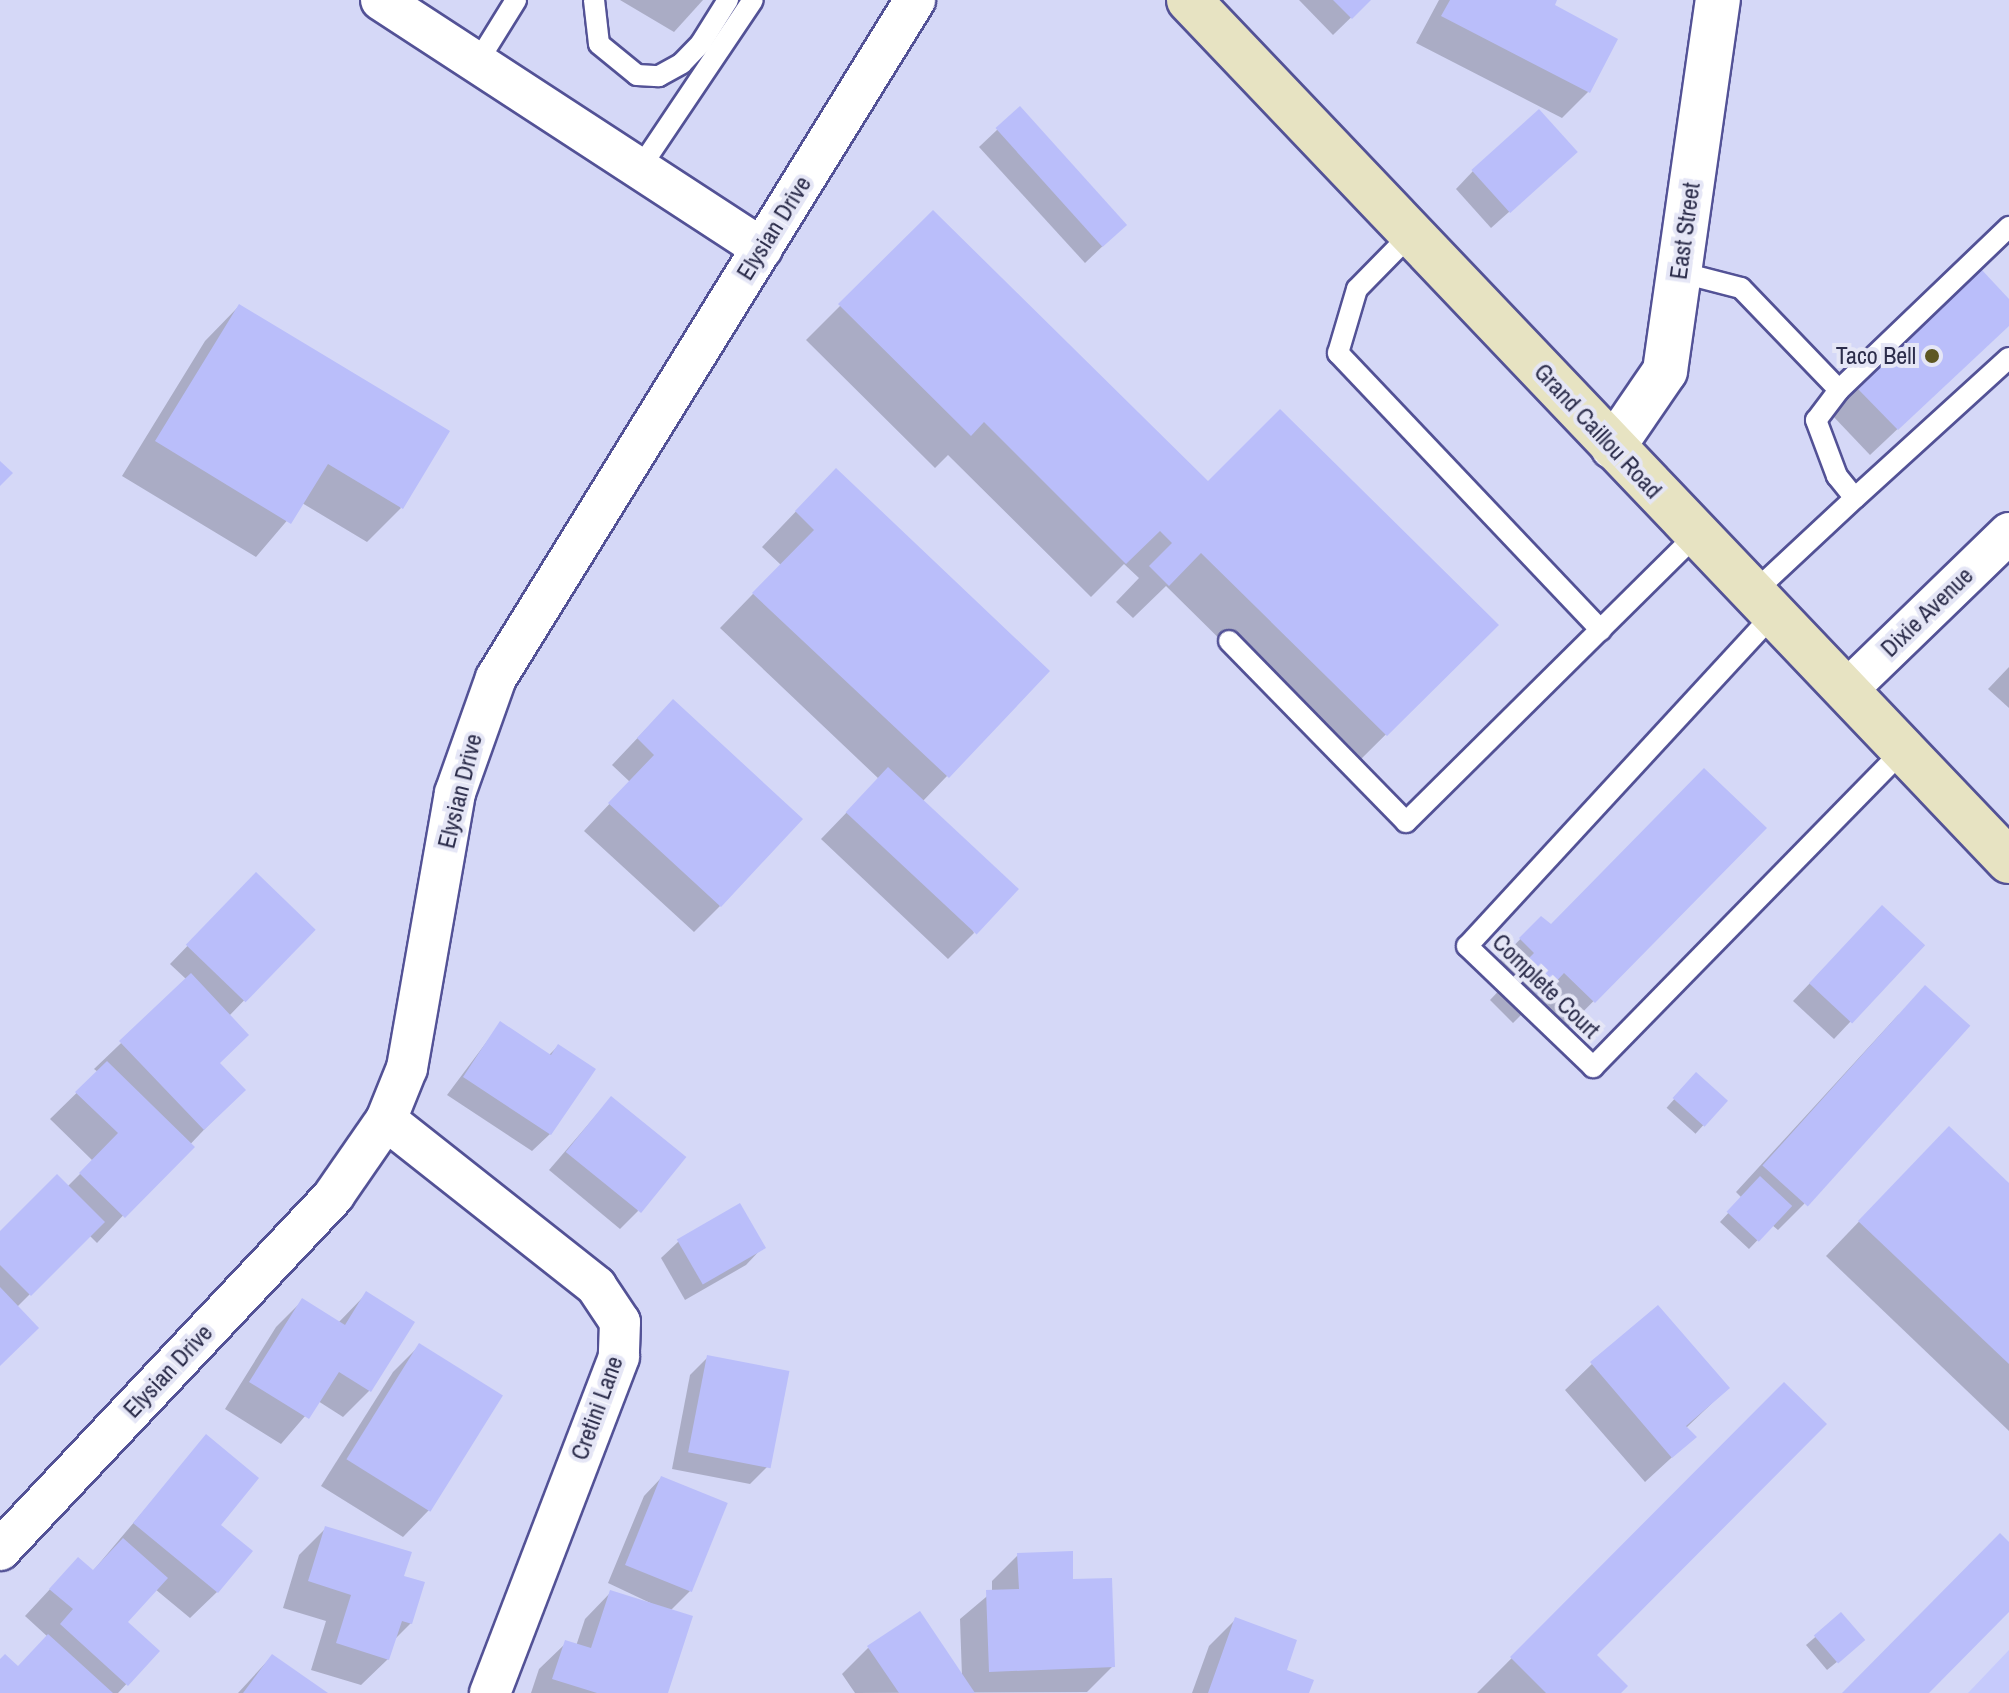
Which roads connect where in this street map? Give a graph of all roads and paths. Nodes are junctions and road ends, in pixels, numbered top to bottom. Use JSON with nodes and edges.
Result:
{"nodes":[{"id":1,"x":381,"y":0,"type":"edge"},
{"id":2,"x":516,"y":0,"type":"edge"},
{"id":3,"x":594,"y":0,"type":"edge"},
{"id":4,"x":728,"y":0,"type":"edge"},
{"id":5,"x":753,"y":0,"type":"edge"},
{"id":6,"x":915,"y":0,"type":"edge"},
{"id":7,"x":1189,"y":0,"type":"edge"},
{"id":8,"x":1718,"y":0,"type":"edge"},
{"id":9,"x":477,"y":63,"type":"junction"},
{"id":10,"x":640,"y":168,"type":"junction"},
{"id":11,"x":2009,"y":227,"type":"edge"},
{"id":12,"x":1411,"y":234,"type":"junction"},
{"id":13,"x":762,"y":248,"type":"junction"},
{"id":14,"x":1679,"y":272,"type":"junction"},
{"id":15,"x":2009,"y":358,"type":"edge"},
{"id":16,"x":1839,"y":390,"type":"junction"},
{"id":17,"x":1613,"y":447,"type":"junction"},
{"id":18,"x":1855,"y":498,"type":"junction"},
{"id":19,"x":2009,"y":533,"type":"edge"},
{"id":20,"x":1696,"y":535,"type":"junction"},
{"id":21,"x":1761,"y":606,"type":"junction"},
{"id":22,"x":1601,"y":630,"type":"junction"},
{"id":23,"x":1229,"y":641,"type":"dead end"},
{"id":24,"x":1846,"y":691,"type":"junction"},
{"id":25,"x":1902,"y":752,"type":"junction"},
{"id":26,"x":2009,"y":861,"type":"edge"},
{"id":27,"x":386,"y":1120,"type":"junction"},
{"id":28,"x":0,"y":1550,"type":"edge"},
{"id":29,"x":490,"y":1693,"type":"edge"}],
"edges":[{"from":1,"to":9,"type":"street"},
{"from":2,"to":9,"type":"lane"},
{"from":3,"to":4,"type":"lane"},
{"from":5,"to":10,"type":"lane"},
{"from":6,"to":13,"type":"street","name":"Elysian Drive"},
{"from":7,"to":12,"type":"main road","name":"Grand Caillou Road"},
{"from":8,"to":14,"type":"street","name":"East Street"},
{"from":9,"to":10,"type":"street"},
{"from":10,"to":13,"type":"street"},
{"from":11,"to":16,"type":"lane"},
{"from":12,"to":17,"type":"main road","name":"Grand Caillou Road"},
{"from":12,"to":22,"type":"lane"},
{"from":13,"to":27,"type":"street","name":"Elysian Drive"},
{"from":14,"to":16,"type":"lane"},
{"from":14,"to":17,"type":"street","name":"East Street"},
{"from":15,"to":18,"type":"lane"},
{"from":16,"to":18,"type":"lane"},
{"from":17,"to":20,"type":"main road","name":"Grand Caillou Road"},
{"from":18,"to":21,"type":"lane"},
{"from":19,"to":24,"type":"street","name":"Dixie Avenue"},
{"from":20,"to":21,"type":"main road","name":"Grand Caillou Road"},
{"from":20,"to":22,"type":"lane"},
{"from":21,"to":24,"type":"main road","name":"Grand Caillou Road"},
{"from":21,"to":25,"type":"lane","name":"Complete Court"},
{"from":22,"to":23,"type":"lane"},
{"from":24,"to":25,"type":"main road","name":"Grand Caillou Road"},
{"from":25,"to":26,"type":"main road","name":"Grand Caillou Road"},
{"from":27,"to":28,"type":"street","name":"Elysian Drive"},
{"from":27,"to":29,"type":"street","name":"Cretini Lane"}]}
